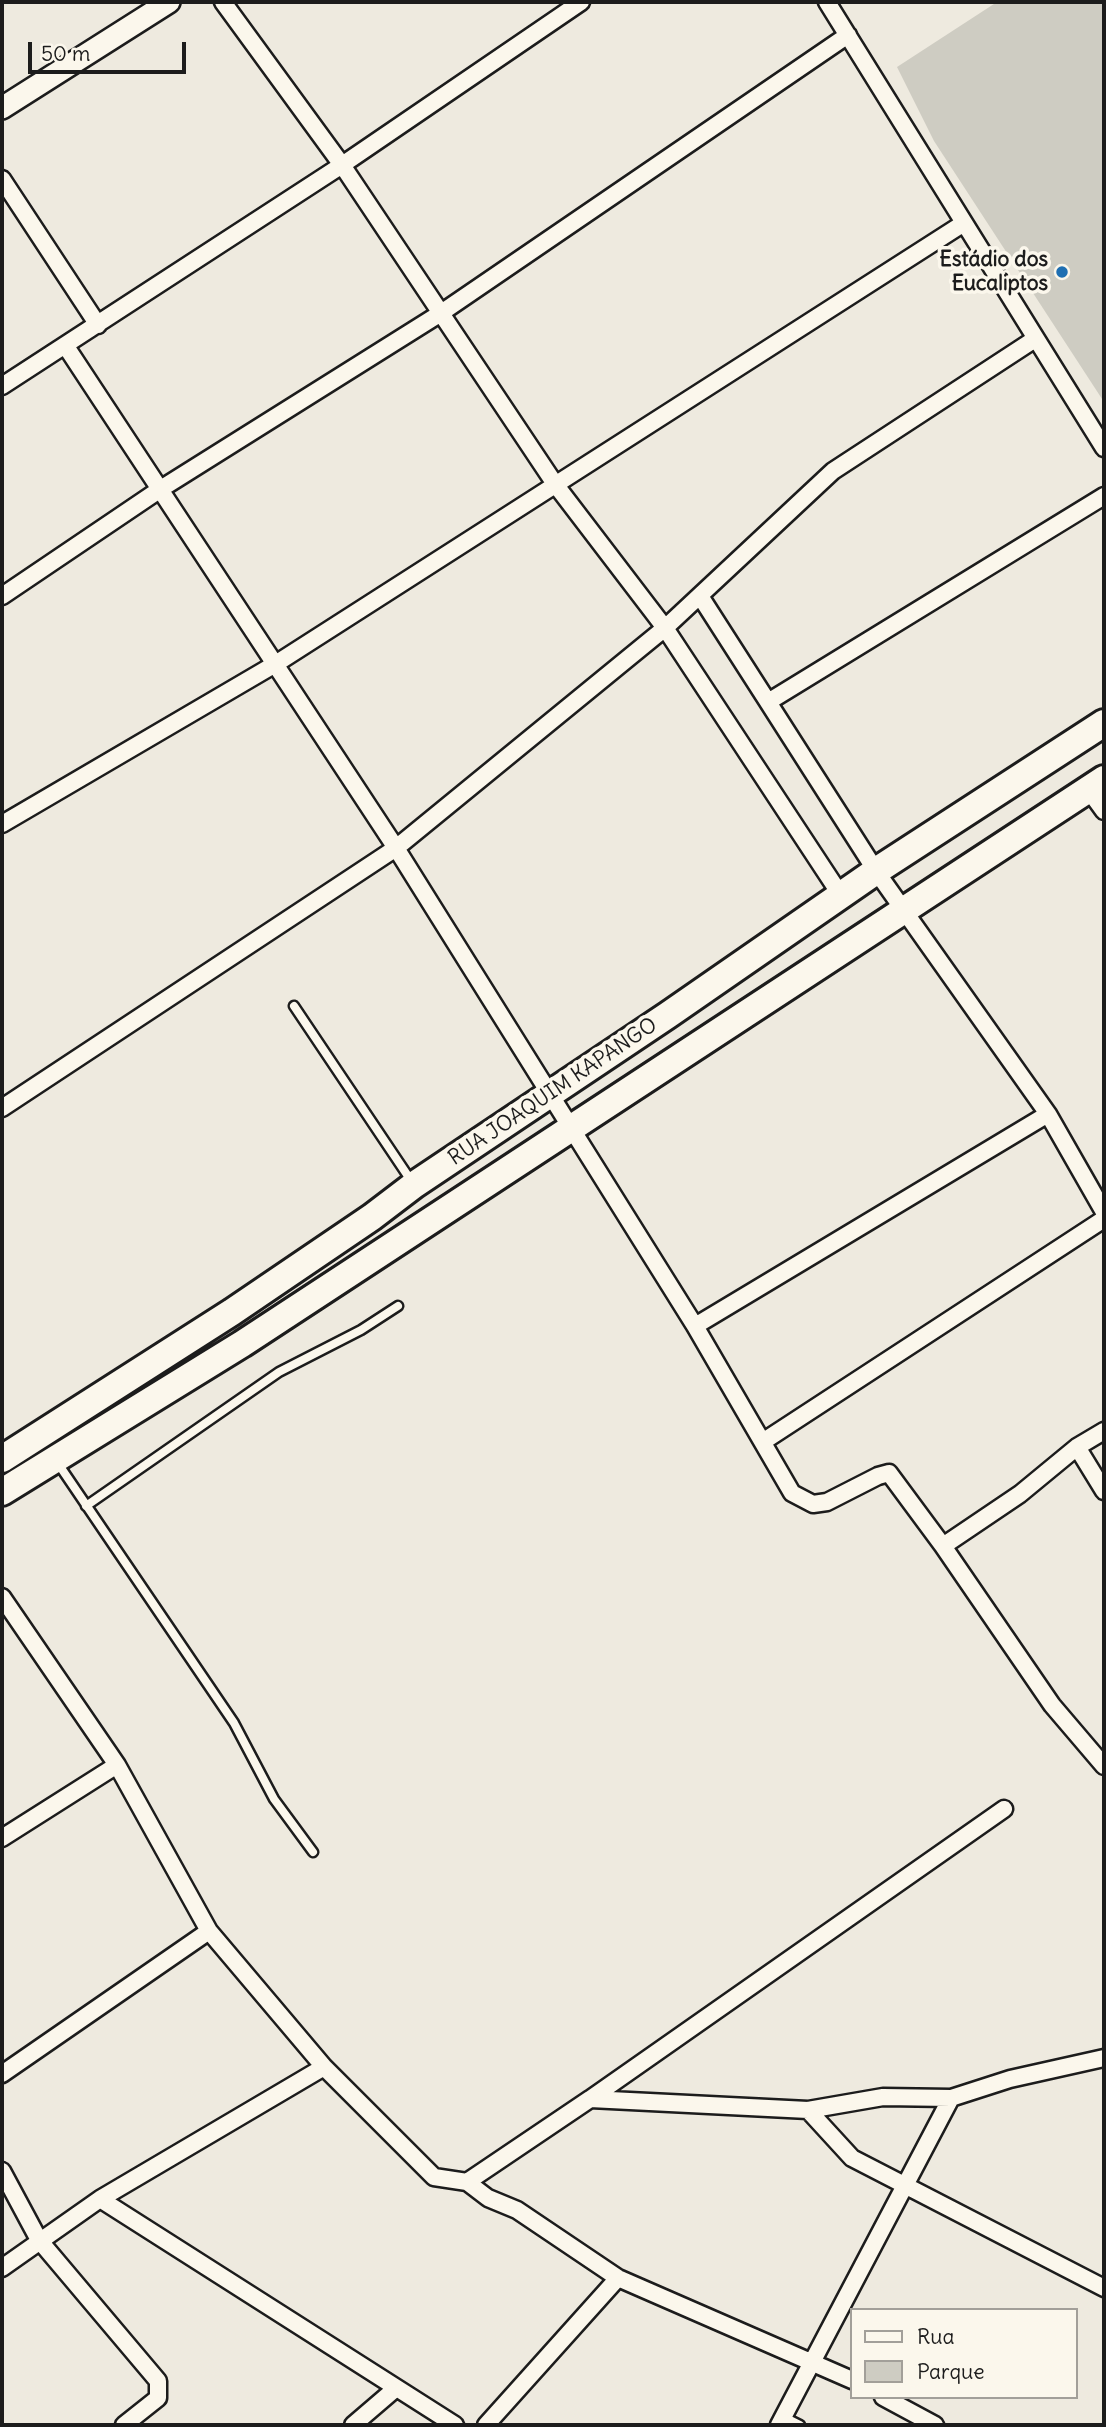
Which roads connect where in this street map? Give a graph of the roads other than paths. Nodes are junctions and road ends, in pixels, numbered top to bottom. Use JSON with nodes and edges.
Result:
{"nodes":[{"id":1,"x":169,"y":2,"type":"edge"},
{"id":2,"x":223,"y":2,"type":"edge"},
{"id":3,"x":581,"y":2,"type":"edge"},
{"id":4,"x":827,"y":2,"type":"edge"},
{"id":5,"x":557,"y":8,"type":"edge"},
{"id":6,"x":848,"y":36,"type":"junction"},
{"id":7,"x":2,"y":108,"type":"edge"},
{"id":8,"x":342,"y":165,"type":"junction"},
{"id":9,"x":2,"y":179,"type":"edge"},
{"id":10,"x":964,"y":223,"type":"junction"},
{"id":11,"x":441,"y":313,"type":"junction"},
{"id":12,"x":98,"y":324,"type":"junction"},
{"id":13,"x":1035,"y":339,"type":"junction"},
{"id":14,"x":65,"y":345,"type":"junction"},
{"id":15,"x":2,"y":386,"type":"edge"},
{"id":16,"x":1104,"y":448,"type":"edge"},
{"id":17,"x":555,"y":484,"type":"junction"},
{"id":18,"x":159,"y":490,"type":"junction"},
{"id":19,"x":1104,"y":496,"type":"edge"},
{"id":20,"x":2,"y":596,"type":"edge"},
{"id":21,"x":700,"y":596,"type":"junction"},
{"id":22,"x":665,"y":628,"type":"junction"},
{"id":23,"x":277,"y":663,"type":"junction"},
{"id":24,"x":768,"y":702,"type":"junction"},
{"id":25,"x":1104,"y":723,"type":"edge"},
{"id":26,"x":1096,"y":784,"type":"edge"},
{"id":27,"x":1104,"y":811,"type":"edge"},
{"id":28,"x":2,"y":824,"type":"edge"},
{"id":29,"x":396,"y":848,"type":"junction"},
{"id":30,"x":876,"y":871,"type":"junction"},
{"id":31,"x":842,"y":897,"type":"junction"},
{"id":32,"x":902,"y":909,"type":"junction"},
{"id":33,"x":294,"y":1006,"type":"dead end"},
{"id":34,"x":549,"y":1094,"type":"junction"},
{"id":35,"x":2,"y":1108,"type":"edge"},
{"id":36,"x":1048,"y":1114,"type":"junction"},
{"id":37,"x":571,"y":1126,"type":"junction"},
{"id":38,"x":414,"y":1185,"type":"junction"},
{"id":39,"x":1104,"y":1212,"type":"edge"},
{"id":40,"x":1104,"y":1220,"type":"edge"},
{"id":41,"x":398,"y":1306,"type":"dead end"},
{"id":42,"x":695,"y":1326,"type":"junction"},
{"id":43,"x":1104,"y":1431,"type":"edge"},
{"id":44,"x":764,"y":1441,"type":"junction"},
{"id":45,"x":1077,"y":1447,"type":"junction"},
{"id":46,"x":4,"y":1454,"type":"edge"},
{"id":47,"x":55,"y":1459,"type":"junction"},
{"id":48,"x":1104,"y":1491,"type":"edge"},
{"id":49,"x":2,"y":1492,"type":"edge"},
{"id":50,"x":86,"y":1506,"type":"junction"},
{"id":51,"x":943,"y":1545,"type":"junction"},
{"id":52,"x":2,"y":1597,"type":"edge"},
{"id":53,"x":117,"y":1765,"type":"junction"},
{"id":54,"x":1104,"y":1766,"type":"edge"},
{"id":55,"x":1004,"y":1809,"type":"dead end"},
{"id":56,"x":2,"y":1838,"type":"edge"},
{"id":57,"x":313,"y":1852,"type":"dead end"},
{"id":58,"x":209,"y":1931,"type":"junction"},
{"id":59,"x":1104,"y":2058,"type":"edge"},
{"id":60,"x":324,"y":2067,"type":"junction"},
{"id":61,"x":2,"y":2074,"type":"edge"},
{"id":62,"x":951,"y":2098,"type":"junction"},
{"id":63,"x":590,"y":2099,"type":"junction"},
{"id":64,"x":808,"y":2110,"type":"junction"},
{"id":65,"x":2,"y":2171,"type":"edge"},
{"id":66,"x":467,"y":2182,"type":"junction"},
{"id":67,"x":904,"y":2185,"type":"junction"},
{"id":68,"x":100,"y":2199,"type":"junction"},
{"id":69,"x":39,"y":2240,"type":"junction"},
{"id":70,"x":2,"y":2268,"type":"edge"},
{"id":71,"x":618,"y":2278,"type":"junction"},
{"id":72,"x":1104,"y":2288,"type":"edge"},
{"id":73,"x":814,"y":2362,"type":"junction"},
{"id":74,"x":850,"y":2379,"type":"edge"},
{"id":75,"x":396,"y":2389,"type":"junction"},
{"id":76,"x":888,"y":2399,"type":"edge"},
{"id":77,"x":782,"y":2421,"type":"edge"},
{"id":78,"x":124,"y":2425,"type":"edge"},
{"id":79,"x":353,"y":2425,"type":"edge"},
{"id":80,"x":455,"y":2425,"type":"edge"},
{"id":81,"x":486,"y":2425,"type":"edge"},
{"id":82,"x":800,"y":2425,"type":"edge"},
{"id":83,"x":935,"y":2425,"type":"edge"}],
"edges":[{"from":1,"to":7,"type":"street"},
{"from":2,"to":8,"type":"street"},
{"from":3,"to":5,"type":"street"},
{"from":4,"to":6,"type":"street"},
{"from":5,"to":8,"type":"street"},
{"from":6,"to":10,"type":"street"},
{"from":6,"to":11,"type":"street"},
{"from":8,"to":11,"type":"street"},
{"from":8,"to":12,"type":"street"},
{"from":9,"to":12,"type":"street"},
{"from":10,"to":13,"type":"street"},
{"from":10,"to":17,"type":"street"},
{"from":11,"to":17,"type":"street"},
{"from":11,"to":18,"type":"street"},
{"from":12,"to":14,"type":"street"},
{"from":13,"to":16,"type":"street"},
{"from":13,"to":21,"type":"street"},
{"from":14,"to":15,"type":"street"},
{"from":14,"to":18,"type":"street"},
{"from":17,"to":22,"type":"street"},
{"from":17,"to":23,"type":"street"},
{"from":18,"to":20,"type":"street"},
{"from":18,"to":23,"type":"street"},
{"from":19,"to":24,"type":"street"},
{"from":21,"to":22,"type":"street"},
{"from":21,"to":24,"type":"street"},
{"from":22,"to":29,"type":"street"},
{"from":22,"to":31,"type":"street"},
{"from":23,"to":28,"type":"street"},
{"from":23,"to":29,"type":"street"},
{"from":24,"to":30,"type":"street"},
{"from":25,"to":30,"type":"main road","name":"RUA JOAQUIM KAPANGO"},
{"from":26,"to":27,"type":"street"},
{"from":26,"to":32,"type":"main road","name":"RUA JOAQUIM KAPANGO"},
{"from":29,"to":34,"type":"street"},
{"from":29,"to":35,"type":"street"},
{"from":30,"to":31,"type":"main road","name":"RUA JOAQUIM KAPANGO"},
{"from":30,"to":32,"type":"street"},
{"from":31,"to":34,"type":"main road","name":"RUA JOAQUIM KAPANGO"},
{"from":32,"to":36,"type":"street"},
{"from":32,"to":37,"type":"main road","name":"RUA JOAQUIM KAPANGO"},
{"from":33,"to":38,"type":"lane"},
{"from":34,"to":37,"type":"street"},
{"from":34,"to":38,"type":"main road","name":"RUA JOAQUIM KAPANGO"},
{"from":36,"to":39,"type":"street"},
{"from":36,"to":42,"type":"street"},
{"from":37,"to":42,"type":"street"},
{"from":37,"to":47,"type":"main road","name":"RUA JOAQUIM KAPANGO"},
{"from":38,"to":46,"type":"main road","name":"RUA JOAQUIM KAPANGO"},
{"from":40,"to":44,"type":"street"},
{"from":41,"to":50,"type":"lane"},
{"from":42,"to":44,"type":"street"},
{"from":43,"to":45,"type":"street"},
{"from":44,"to":51,"type":"street"},
{"from":45,"to":48,"type":"street"},
{"from":45,"to":51,"type":"street"},
{"from":47,"to":49,"type":"main road","name":"RUA JOAQUIM KAPANGO"},
{"from":47,"to":50,"type":"lane"},
{"from":50,"to":57,"type":"lane"},
{"from":51,"to":54,"type":"street"},
{"from":52,"to":53,"type":"street"},
{"from":53,"to":56,"type":"street"},
{"from":53,"to":58,"type":"street"},
{"from":55,"to":63,"type":"street"},
{"from":58,"to":60,"type":"street"},
{"from":58,"to":61,"type":"street"},
{"from":59,"to":62,"type":"street"},
{"from":60,"to":66,"type":"street"},
{"from":60,"to":68,"type":"street"},
{"from":62,"to":64,"type":"street"},
{"from":62,"to":67,"type":"street"},
{"from":63,"to":64,"type":"street"},
{"from":63,"to":66,"type":"street"},
{"from":64,"to":67,"type":"street"},
{"from":65,"to":69,"type":"street"},
{"from":66,"to":71,"type":"street"},
{"from":67,"to":72,"type":"street"},
{"from":67,"to":73,"type":"street"},
{"from":68,"to":69,"type":"street"},
{"from":68,"to":75,"type":"street"},
{"from":69,"to":70,"type":"street"},
{"from":69,"to":78,"type":"street"},
{"from":71,"to":73,"type":"street"},
{"from":71,"to":81,"type":"street"},
{"from":73,"to":74,"type":"street"},
{"from":73,"to":77,"type":"street"},
{"from":75,"to":79,"type":"street"},
{"from":75,"to":80,"type":"street"},
{"from":76,"to":83,"type":"street"},
{"from":77,"to":82,"type":"lane"}]}
